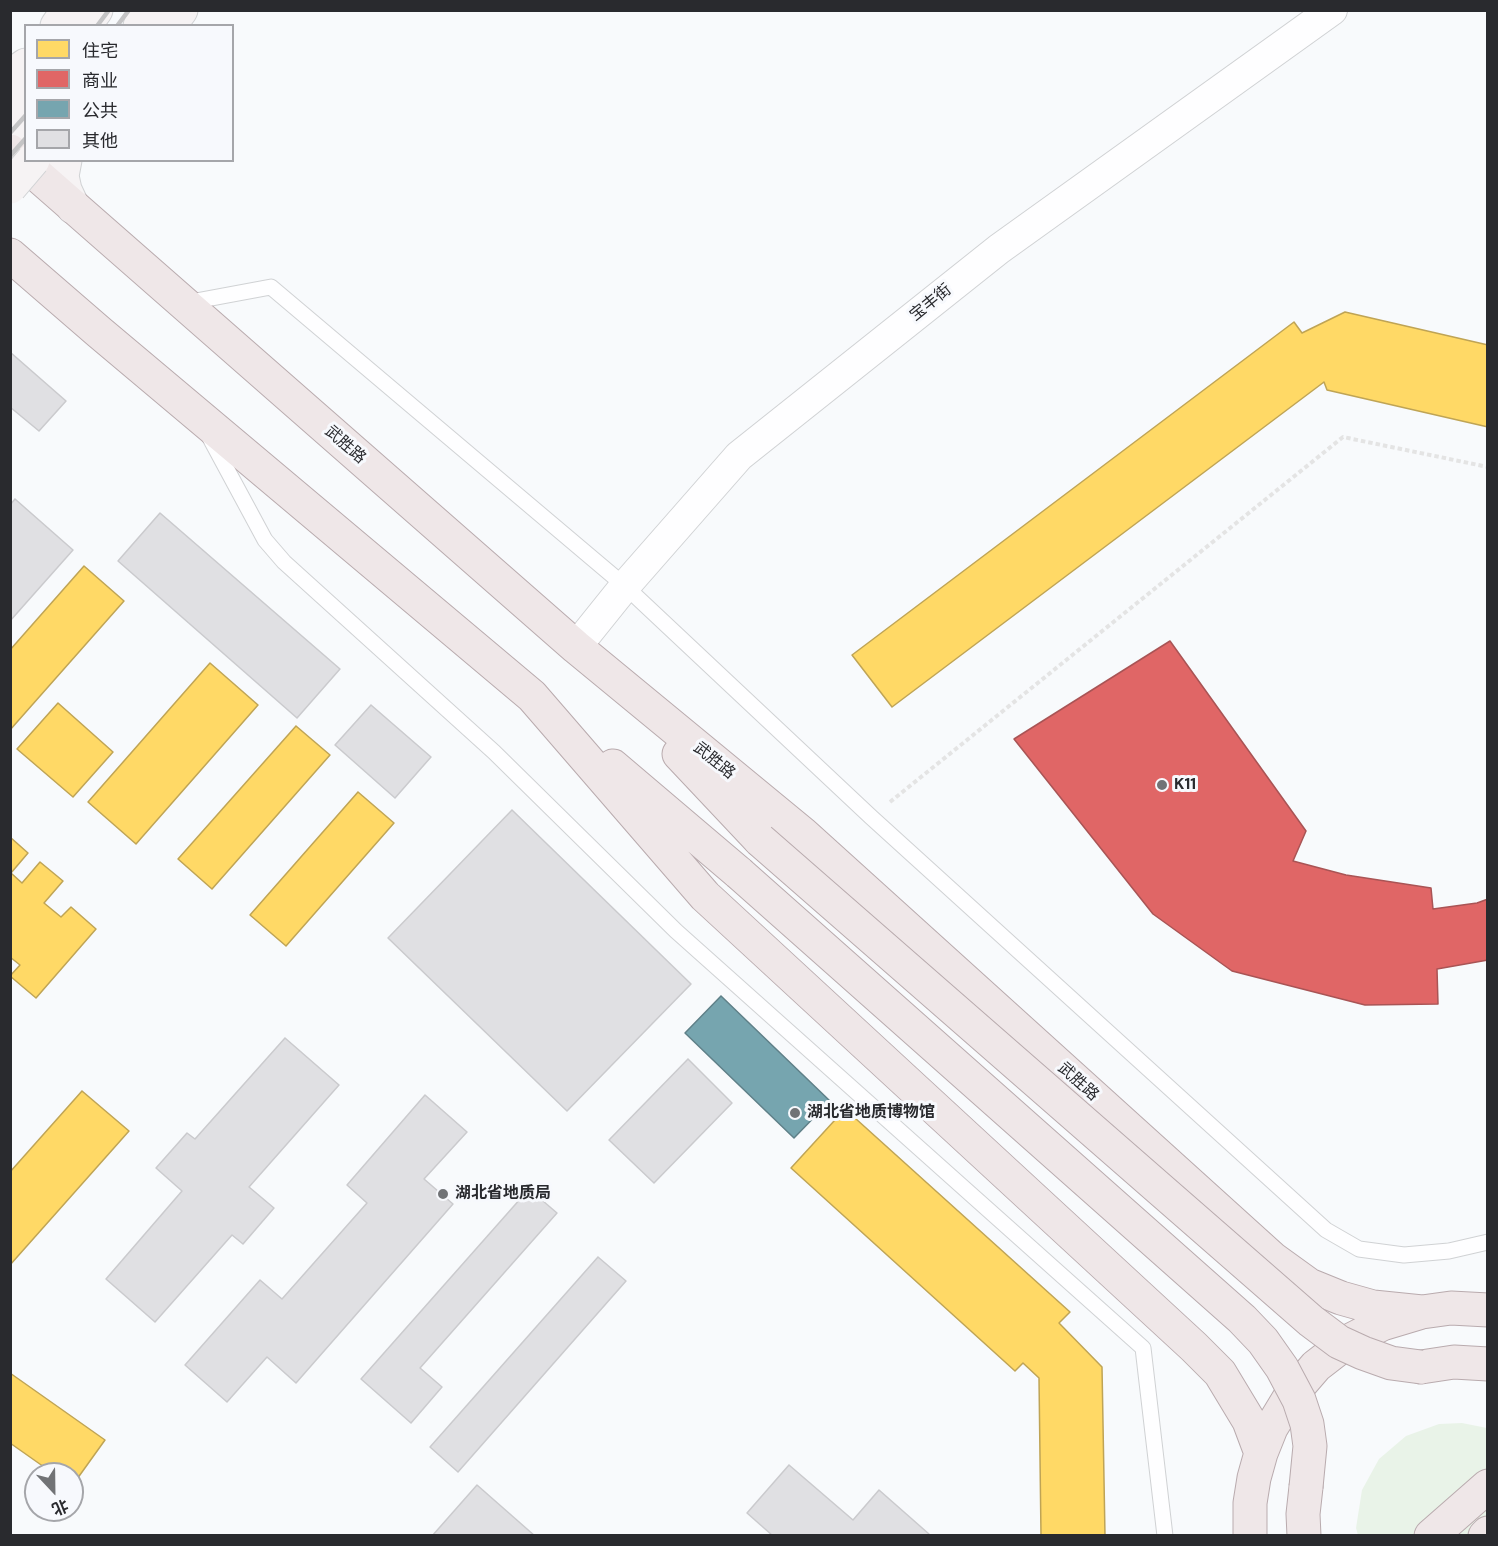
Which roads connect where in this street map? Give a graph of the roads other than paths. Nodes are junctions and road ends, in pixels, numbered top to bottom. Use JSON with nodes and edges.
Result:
{"nodes":[{"id":1,"x":68,"y":10,"type":"edge"},
{"id":2,"x":96,"y":10,"type":"edge"},
{"id":3,"x":152,"y":10,"type":"edge"},
{"id":4,"x":181,"y":10,"type":"edge"},
{"id":5,"x":1332,"y":10,"type":"edge"},
{"id":6,"x":58,"y":24,"type":"edge"},
{"id":7,"x":86,"y":24,"type":"edge"},
{"id":8,"x":142,"y":24,"type":"edge"},
{"id":9,"x":170,"y":24,"type":"edge"},
{"id":10,"x":24,"y":66,"type":"edge"},
{"id":11,"x":10,"y":76,"type":"edge"},
{"id":12,"x":24,"y":103,"type":"edge"},
{"id":13,"x":10,"y":120,"type":"edge"},
{"id":14,"x":10,"y":131,"type":"edge"},
{"id":15,"x":24,"y":149,"type":"edge"},
{"id":16,"x":10,"y":151,"type":"edge"},
{"id":17,"x":24,"y":157,"type":"edge"},
{"id":18,"x":43,"y":165,"type":"edge"},
{"id":19,"x":10,"y":187,"type":"edge"},
{"id":20,"x":17,"y":266,"type":"edge"},
{"id":21,"x":183,"y":304,"type":"junction"},
{"id":22,"x":196,"y":412,"type":"junction"},
{"id":23,"x":625,"y":586,"type":"junction"},
{"id":24,"x":576,"y":647,"type":"junction"},
{"id":25,"x":532,"y":696,"type":"junction"},
{"id":26,"x":1488,"y":1242,"type":"edge"},
{"id":27,"x":1488,"y":1310,"type":"edge"},
{"id":28,"x":1422,"y":1312,"type":"junction"},
{"id":29,"x":1488,"y":1364,"type":"edge"},
{"id":30,"x":1261,"y":1453,"type":"junction"},
{"id":31,"x":1488,"y":1486,"type":"edge"},
{"id":32,"x":1250,"y":1535,"type":"edge"},
{"id":33,"x":1165,"y":1536,"type":"edge"},
{"id":34,"x":1304,"y":1536,"type":"edge"},
{"id":35,"x":1431,"y":1536,"type":"edge"}],
"edges":[{"from":1,"to":6,"type":"main road"},
{"from":2,"to":7,"type":"main road"},
{"from":3,"to":8,"type":"main road"},
{"from":4,"to":9,"type":"main road"},
{"from":5,"to":23,"type":"street","name":"宝丰街"},
{"from":10,"to":11,"type":"main road"},
{"from":12,"to":13,"type":"main road"},
{"from":14,"to":15,"type":"main road"},
{"from":16,"to":17,"type":"main road","name":"武胜路"},
{"from":18,"to":19,"type":"main road","bridge":true},
{"from":18,"to":21,"type":"main road","name":"武胜路"},
{"from":20,"to":22,"type":"main road"},
{"from":21,"to":23,"type":"lane"},
{"from":21,"to":24,"type":"main road","name":"武胜路"},
{"from":22,"to":25,"type":"main road"},
{"from":22,"to":33,"type":"lane"},
{"from":23,"to":24,"type":"street","name":"宝丰街"},
{"from":23,"to":26,"type":"lane"},
{"from":24,"to":28,"type":"main road","name":"武胜路"},
{"from":24,"to":29,"type":"main road","bridge":true},
{"from":25,"to":30,"type":"main road"},
{"from":25,"to":34,"type":"main road","bridge":true},
{"from":27,"to":28,"type":"main road"},
{"from":28,"to":30,"type":"main road"},
{"from":30,"to":32,"type":"main road"},
{"from":31,"to":35,"type":"main road"}]}
